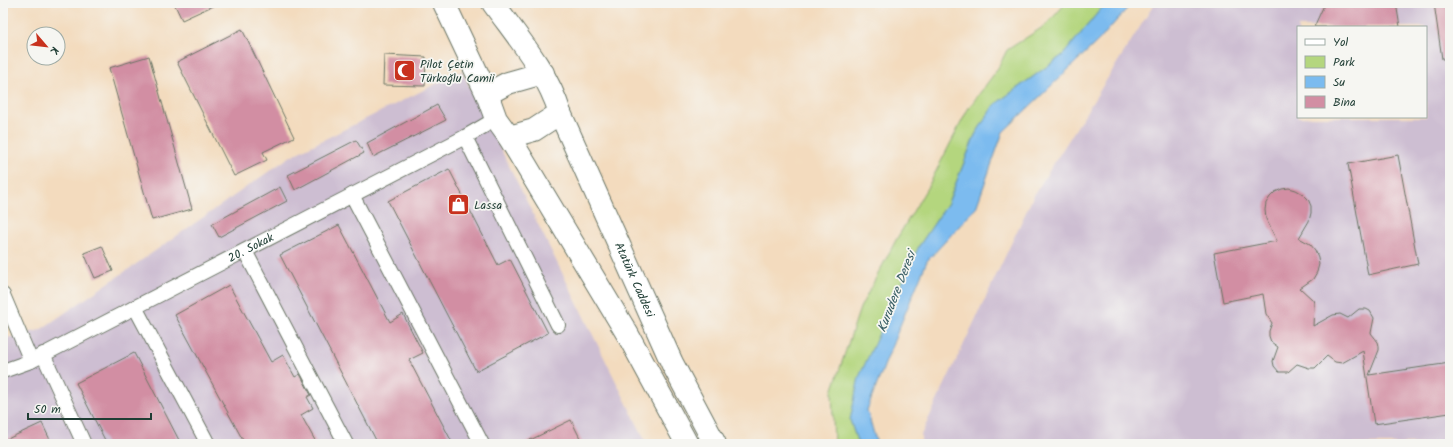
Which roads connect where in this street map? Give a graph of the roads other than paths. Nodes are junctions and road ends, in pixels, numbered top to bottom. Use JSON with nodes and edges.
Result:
{"nodes":[{"id":1,"x":444,"y":3,"type":"edge"},
{"id":2,"x":493,"y":3,"type":"edge"},
{"id":3,"x":543,"y":73,"type":"junction"},
{"id":4,"x":487,"y":94,"type":"junction"},
{"id":5,"x":560,"y":113,"type":"junction"},
{"id":6,"x":496,"y":119,"type":"junction"},
{"id":7,"x":465,"y":137,"type":"junction"},
{"id":8,"x":508,"y":137,"type":"junction"},
{"id":9,"x":352,"y":195,"type":"junction"},
{"id":10,"x":245,"y":251,"type":"junction"},
{"id":11,"x":3,"y":295,"type":"edge"},
{"id":12,"x":135,"y":307,"type":"junction"},
{"id":13,"x":558,"y":325,"type":"dead end"},
{"id":14,"x":37,"y":358,"type":"junction"},
{"id":15,"x":3,"y":371,"type":"edge"},
{"id":16,"x":84,"y":444,"type":"edge"},
{"id":17,"x":208,"y":444,"type":"edge"},
{"id":18,"x":346,"y":444,"type":"edge"},
{"id":19,"x":482,"y":444,"type":"edge"},
{"id":20,"x":687,"y":444,"type":"edge"},
{"id":21,"x":715,"y":444,"type":"edge"}],
"edges":[{"from":1,"to":4,"type":"main road"},
{"from":2,"to":3,"type":"main road"},
{"from":3,"to":4,"type":"main road"},
{"from":3,"to":5,"type":"main road","name":"Atatürk Caddesi"},
{"from":4,"to":6,"type":"main road"},
{"from":5,"to":8,"type":"main road"},
{"from":5,"to":21,"type":"main road","name":"Atatürk Caddesi"},
{"from":6,"to":7,"type":"street","name":"20. Sokak"},
{"from":6,"to":8,"type":"main road"},
{"from":7,"to":9,"type":"street","name":"20. Sokak"},
{"from":7,"to":13,"type":"street"},
{"from":8,"to":20,"type":"main road"},
{"from":9,"to":10,"type":"street","name":"20. Sokak"},
{"from":9,"to":19,"type":"street"},
{"from":10,"to":12,"type":"street","name":"20. Sokak"},
{"from":10,"to":18,"type":"street"},
{"from":11,"to":14,"type":"street"},
{"from":12,"to":14,"type":"street","name":"20. Sokak"},
{"from":12,"to":17,"type":"street"},
{"from":14,"to":15,"type":"street","name":"20. Sokak"},
{"from":14,"to":16,"type":"street"}]}
